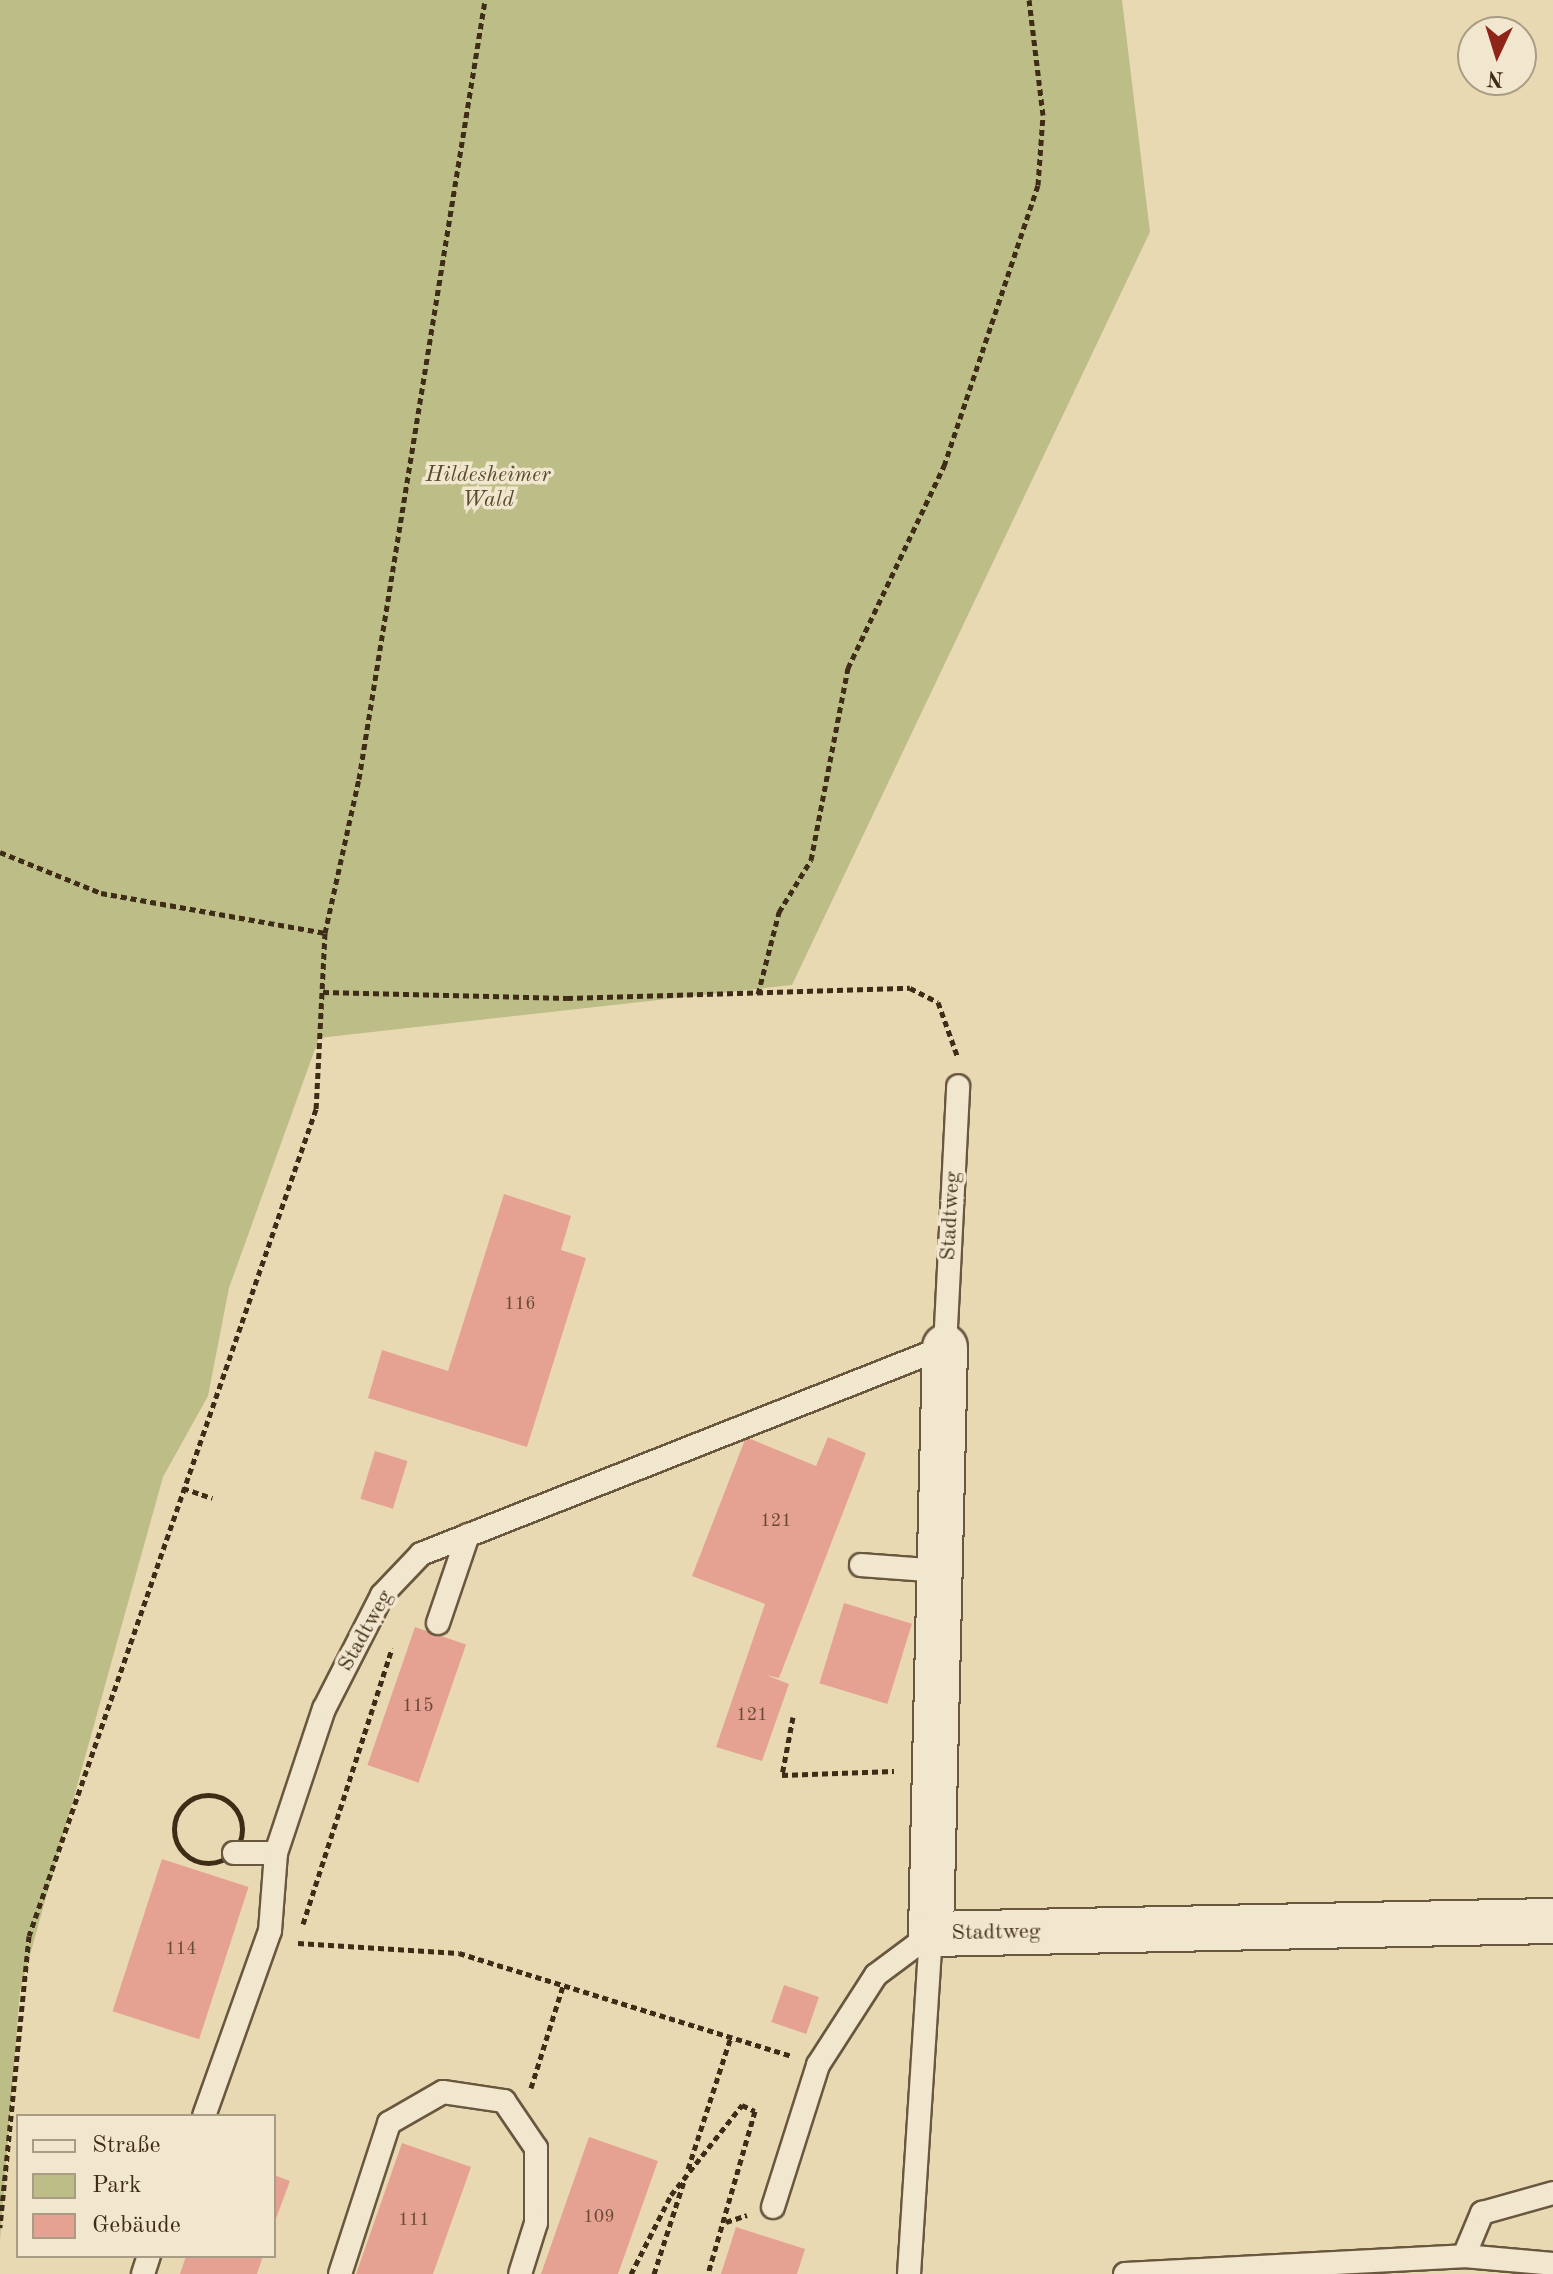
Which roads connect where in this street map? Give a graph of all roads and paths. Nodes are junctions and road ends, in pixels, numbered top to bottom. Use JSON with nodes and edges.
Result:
{"nodes":[{"id":1,"x":485,"y":0,"type":"edge"},
{"id":2,"x":1029,"y":0,"type":"edge"},
{"id":3,"x":0,"y":852,"type":"edge"},
{"id":4,"x":325,"y":933,"type":"junction"},
{"id":5,"x":323,"y":992,"type":"junction"},
{"id":6,"x":758,"y":994,"type":"junction"},
{"id":7,"x":958,"y":1086,"type":"joint"},
{"id":8,"x":945,"y":1347,"type":"junction"},
{"id":9,"x":183,"y":1488,"type":"junction"},
{"id":10,"x":212,"y":1498,"type":"dead end"},
{"id":11,"x":468,"y":1535,"type":"junction"},
{"id":12,"x":861,"y":1565,"type":"dead end"},
{"id":13,"x":940,"y":1571,"type":"junction"},
{"id":14,"x":438,"y":1623,"type":"dead end"},
{"id":15,"x":394,"y":1641,"type":"dead end"},
{"id":16,"x":793,"y":1717,"type":"dead end"},
{"id":17,"x":935,"y":1770,"type":"junction"},
{"id":18,"x":234,"y":1853,"type":"junction"},
{"id":19,"x":276,"y":1853,"type":"junction"},
{"id":20,"x":1553,"y":1921,"type":"edge"},
{"id":21,"x":931,"y":1934,"type":"junction"},
{"id":22,"x":564,"y":1983,"type":"junction"},
{"id":23,"x":731,"y":2037,"type":"junction"},
{"id":24,"x":818,"y":2065,"type":"junction"},
{"id":25,"x":205,"y":2114,"type":"edge"},
{"id":26,"x":520,"y":2124,"type":"junction"},
{"id":27,"x":686,"y":2173,"type":"junction"},
{"id":28,"x":1553,"y":2193,"type":"edge"},
{"id":29,"x":773,"y":2207,"type":"dead end"},
{"id":30,"x":0,"y":2228,"type":"edge"},
{"id":31,"x":1464,"y":2256,"type":"junction"},
{"id":32,"x":1553,"y":2264,"type":"edge"},
{"id":33,"x":1406,"y":2266,"type":"edge"},
{"id":34,"x":340,"y":2274,"type":"edge"},
{"id":35,"x":520,"y":2274,"type":"edge"},
{"id":36,"x":631,"y":2274,"type":"edge"},
{"id":37,"x":654,"y":2274,"type":"edge"},
{"id":38,"x":708,"y":2274,"type":"edge"},
{"id":39,"x":909,"y":2274,"type":"edge"},
{"id":40,"x":1125,"y":2274,"type":"edge"}],
"edges":[{"from":1,"to":4,"type":"path"},
{"from":2,"to":6,"type":"path"},
{"from":3,"to":4,"type":"path"},
{"from":4,"to":5,"type":"path"},
{"from":5,"to":6,"type":"path"},
{"from":5,"to":9,"type":"path"},
{"from":6,"to":7,"type":"path"},
{"from":7,"to":8,"type":"lane","name":"Stadtweg"},
{"from":8,"to":11,"type":"lane","name":"Stadtweg"},
{"from":8,"to":13,"type":"street","name":"Stadtweg"},
{"from":9,"to":10,"type":"path"},
{"from":9,"to":30,"type":"path"},
{"from":11,"to":14,"type":"lane"},
{"from":11,"to":19,"type":"lane","name":"Stadtweg"},
{"from":12,"to":13,"type":"lane"},
{"from":13,"to":17,"type":"street","name":"Stadtweg"},
{"from":15,"to":22,"type":"path"},
{"from":16,"to":17,"type":"path"},
{"from":17,"to":21,"type":"street","name":"Stadtweg"},
{"from":18,"to":18,"type":"path"},
{"from":18,"to":19,"type":"lane"},
{"from":19,"to":25,"type":"lane","name":"Stadtweg"},
{"from":20,"to":21,"type":"street","name":"Stadtweg"},
{"from":21,"to":24,"type":"lane"},
{"from":21,"to":39,"type":"lane"},
{"from":22,"to":23,"type":"path"},
{"from":22,"to":26,"type":"path"},
{"from":23,"to":24,"type":"path"},
{"from":23,"to":27,"type":"path"},
{"from":24,"to":29,"type":"lane"},
{"from":26,"to":34,"type":"lane"},
{"from":26,"to":35,"type":"lane"},
{"from":27,"to":36,"type":"path"},
{"from":27,"to":37,"type":"path"},
{"from":27,"to":38,"type":"path"},
{"from":28,"to":31,"type":"lane"},
{"from":31,"to":32,"type":"lane"},
{"from":31,"to":33,"type":"lane"},
{"from":33,"to":40,"type":"lane"}]}
